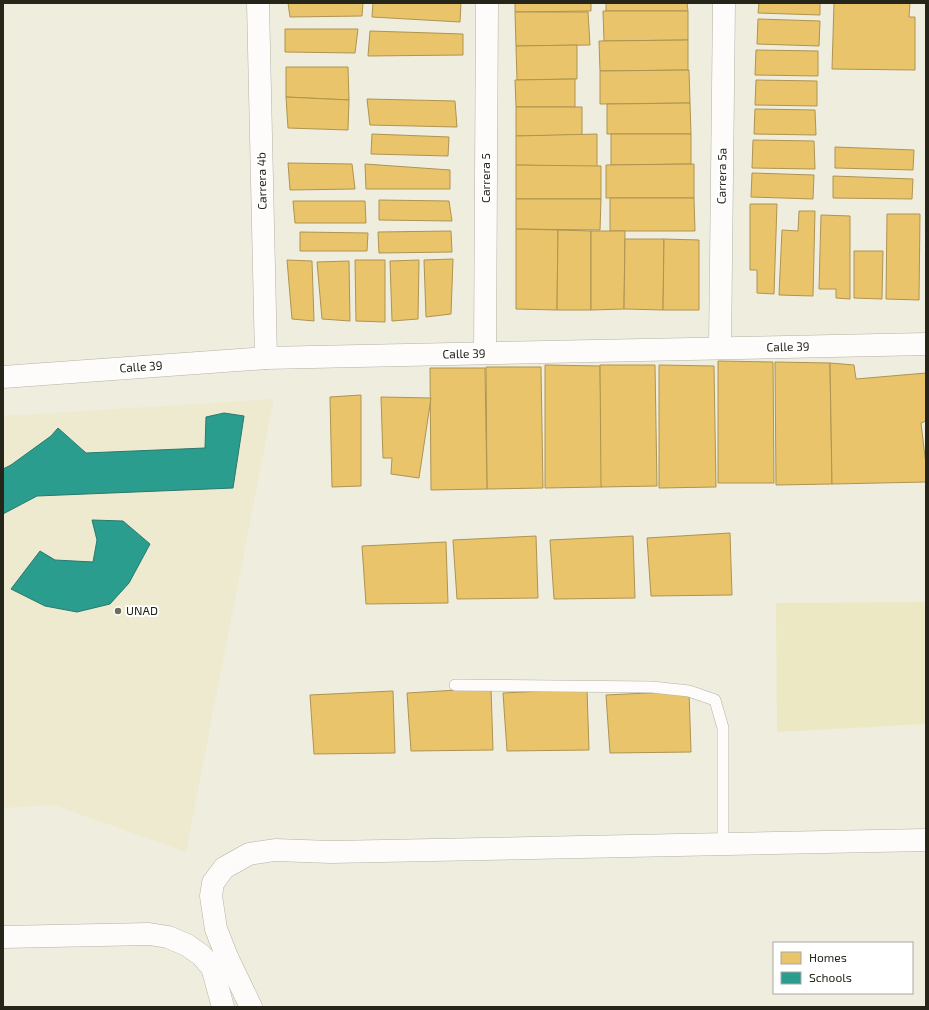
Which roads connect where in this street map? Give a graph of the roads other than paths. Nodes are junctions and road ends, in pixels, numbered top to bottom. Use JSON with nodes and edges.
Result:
{"nodes":[{"id":1,"x":258,"y":3,"type":"edge"},
{"id":2,"x":486,"y":3,"type":"edge"},
{"id":3,"x":724,"y":3,"type":"edge"},
{"id":4,"x":926,"y":344,"type":"edge"},
{"id":5,"x":720,"y":348,"type":"junction"},
{"id":6,"x":485,"y":353,"type":"junction"},
{"id":7,"x":266,"y":358,"type":"junction"},
{"id":8,"x":3,"y":377,"type":"edge"},
{"id":9,"x":455,"y":685,"type":"dead end"},
{"id":10,"x":926,"y":840,"type":"edge"},
{"id":11,"x":723,"y":845,"type":"junction"},
{"id":12,"x":3,"y":937,"type":"edge"},
{"id":13,"x":223,"y":1007,"type":"edge"},
{"id":14,"x":251,"y":1007,"type":"edge"}],
"edges":[{"from":1,"to":7,"type":"street","name":"Carrera 4b"},
{"from":2,"to":6,"type":"street","name":"Carrera 5"},
{"from":3,"to":5,"type":"street","name":"Carrera 5a"},
{"from":4,"to":5,"type":"street","name":"Calle 39"},
{"from":5,"to":6,"type":"street","name":"Calle 39"},
{"from":6,"to":7,"type":"street","name":"Calle 39"},
{"from":7,"to":8,"type":"street","name":"Calle 39"},
{"from":9,"to":11,"type":"lane"},
{"from":10,"to":11,"type":"street"},
{"from":11,"to":14,"type":"street"},
{"from":12,"to":13,"type":"street"}]}
